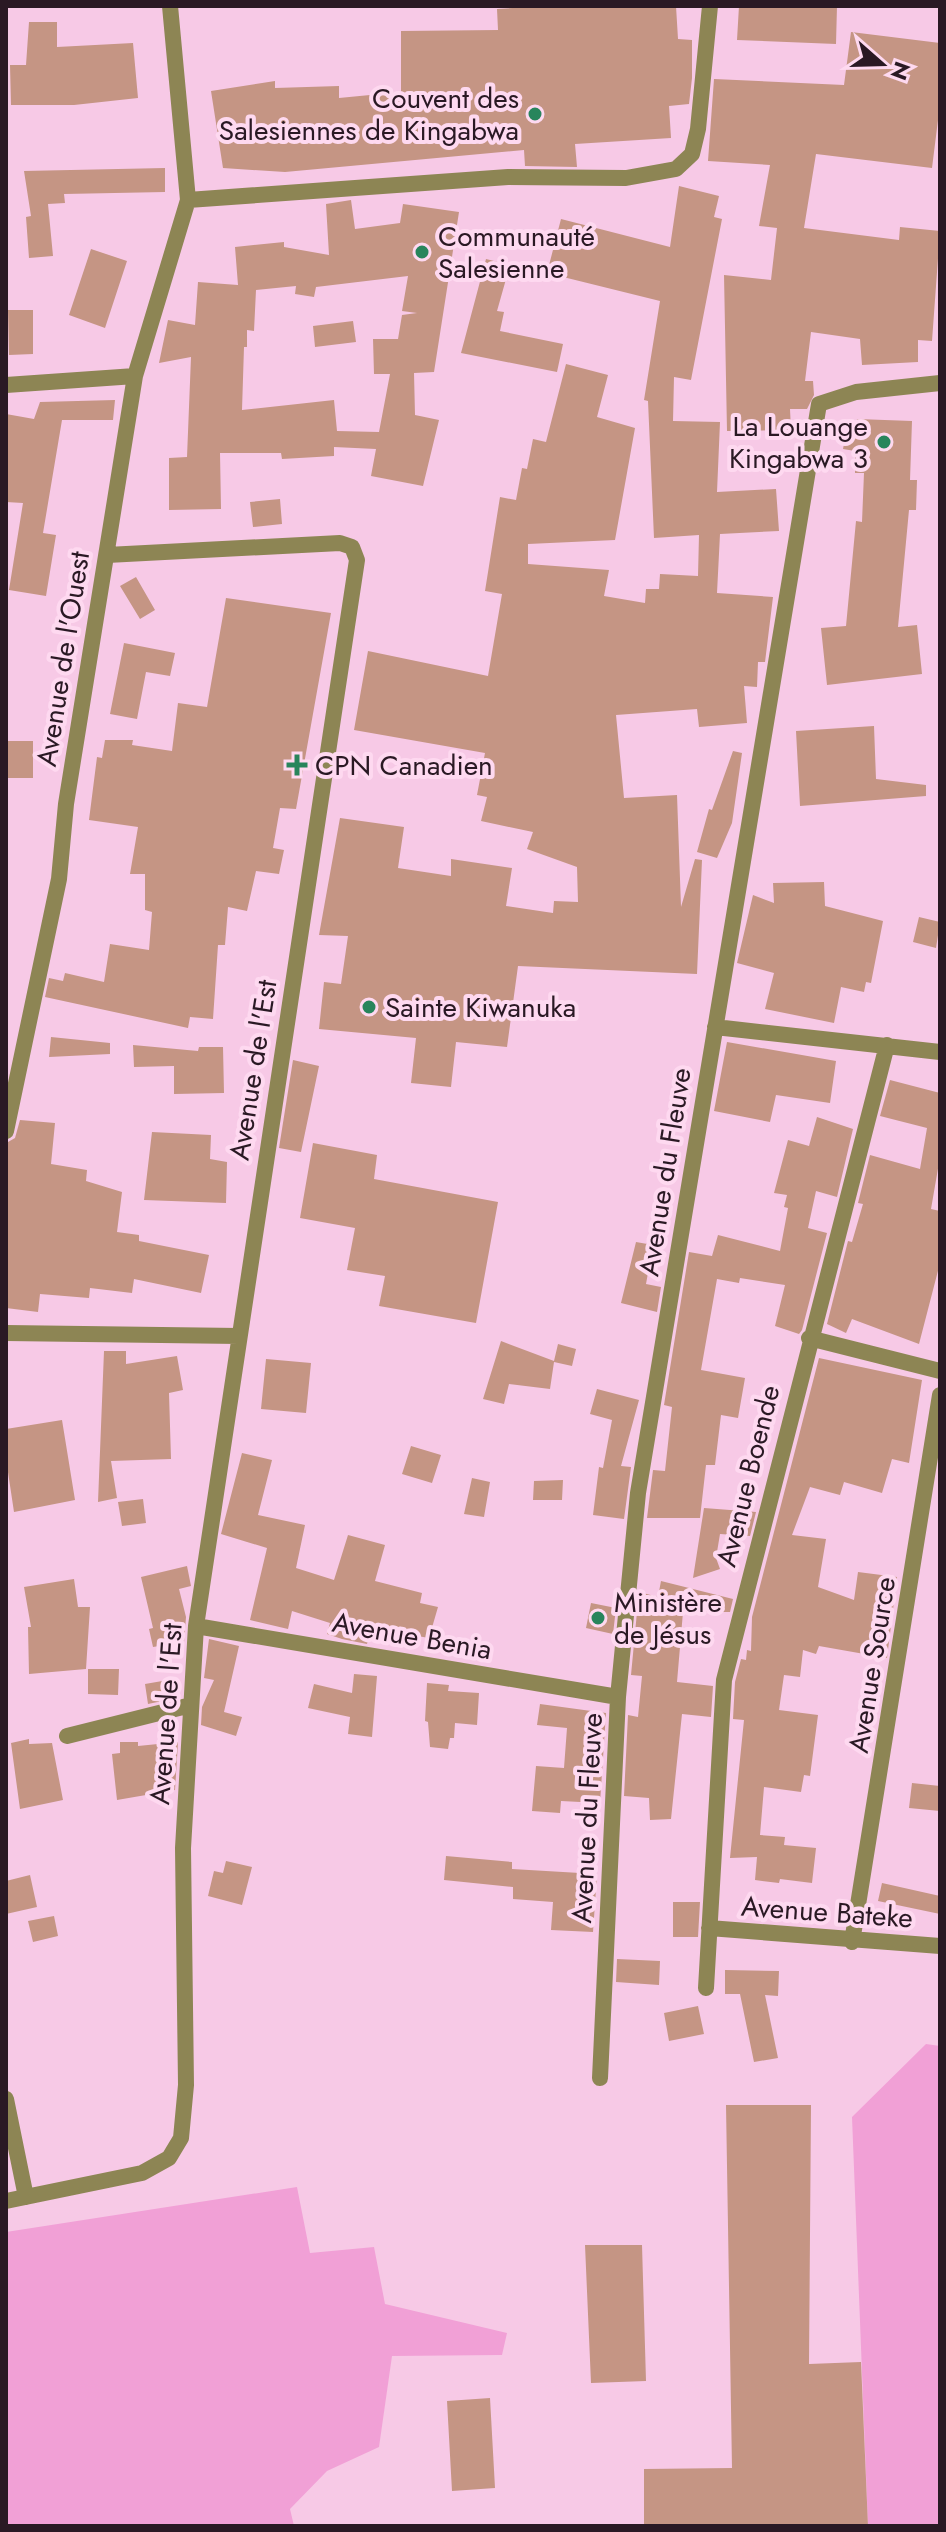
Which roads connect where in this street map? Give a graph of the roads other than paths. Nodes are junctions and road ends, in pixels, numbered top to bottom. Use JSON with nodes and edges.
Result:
{"nodes":[{"id":1,"x":170,"y":6,"type":"edge"},
{"id":2,"x":710,"y":6,"type":"edge"},
{"id":3,"x":188,"y":200,"type":"junction"},
{"id":4,"x":135,"y":376,"type":"junction"},
{"id":5,"x":940,"y":383,"type":"edge"},
{"id":6,"x":6,"y":385,"type":"edge"},
{"id":7,"x":107,"y":555,"type":"junction"},
{"id":8,"x":715,"y":1027,"type":"junction"},
{"id":9,"x":887,"y":1045,"type":"junction"},
{"id":10,"x":940,"y":1052,"type":"edge"},
{"id":11,"x":6,"y":1131,"type":"edge"},
{"id":12,"x":6,"y":1333,"type":"edge"},
{"id":13,"x":239,"y":1336,"type":"junction"},
{"id":14,"x":809,"y":1338,"type":"junction"},
{"id":15,"x":940,"y":1371,"type":"edge"},
{"id":16,"x":940,"y":1395,"type":"edge"},
{"id":17,"x":196,"y":1626,"type":"junction"},
{"id":18,"x":618,"y":1697,"type":"junction"},
{"id":19,"x":191,"y":1705,"type":"junction"},
{"id":20,"x":67,"y":1736,"type":"dead end"},
{"id":21,"x":709,"y":1928,"type":"junction"},
{"id":22,"x":852,"y":1942,"type":"junction"},
{"id":23,"x":940,"y":1946,"type":"edge"},
{"id":24,"x":706,"y":1988,"type":"dead end"},
{"id":25,"x":600,"y":2078,"type":"dead end"},
{"id":26,"x":6,"y":2099,"type":"edge"},
{"id":27,"x":26,"y":2197,"type":"junction"},
{"id":28,"x":6,"y":2201,"type":"edge"}],
"edges":[{"from":1,"to":3,"type":"street","name":"Avenue de l'Ouest"},
{"from":2,"to":3,"type":"street"},
{"from":3,"to":4,"type":"street","name":"Avenue de l'Ouest"},
{"from":4,"to":6,"type":"street"},
{"from":4,"to":7,"type":"street","name":"Avenue de l'Ouest"},
{"from":5,"to":8,"type":"street","name":"Avenue du Fleuve"},
{"from":7,"to":11,"type":"street","name":"Avenue de l'Ouest"},
{"from":7,"to":13,"type":"street","name":"Avenue de l'Est"},
{"from":8,"to":9,"type":"street"},
{"from":8,"to":18,"type":"street","name":"Avenue du Fleuve"},
{"from":9,"to":10,"type":"street"},
{"from":9,"to":14,"type":"street","name":"Avenue Boende"},
{"from":12,"to":13,"type":"street"},
{"from":13,"to":17,"type":"street","name":"Avenue de l'Est"},
{"from":14,"to":15,"type":"street"},
{"from":14,"to":21,"type":"street","name":"Avenue Boende"},
{"from":16,"to":22,"type":"street","name":"Avenue Source"},
{"from":17,"to":18,"type":"street","name":"Avenue Benia"},
{"from":17,"to":19,"type":"street","name":"Avenue de l'Est"},
{"from":18,"to":25,"type":"street","name":"Avenue du Fleuve"},
{"from":19,"to":20,"type":"street"},
{"from":19,"to":27,"type":"street","name":"Avenue de l'Est"},
{"from":21,"to":22,"type":"street","name":"Avenue Bateke"},
{"from":21,"to":24,"type":"street","name":"Avenue Boende"},
{"from":22,"to":23,"type":"street","name":"Avenue Bateke"},
{"from":26,"to":27,"type":"street"},
{"from":27,"to":28,"type":"street","name":"Avenue de l'Est"}]}
